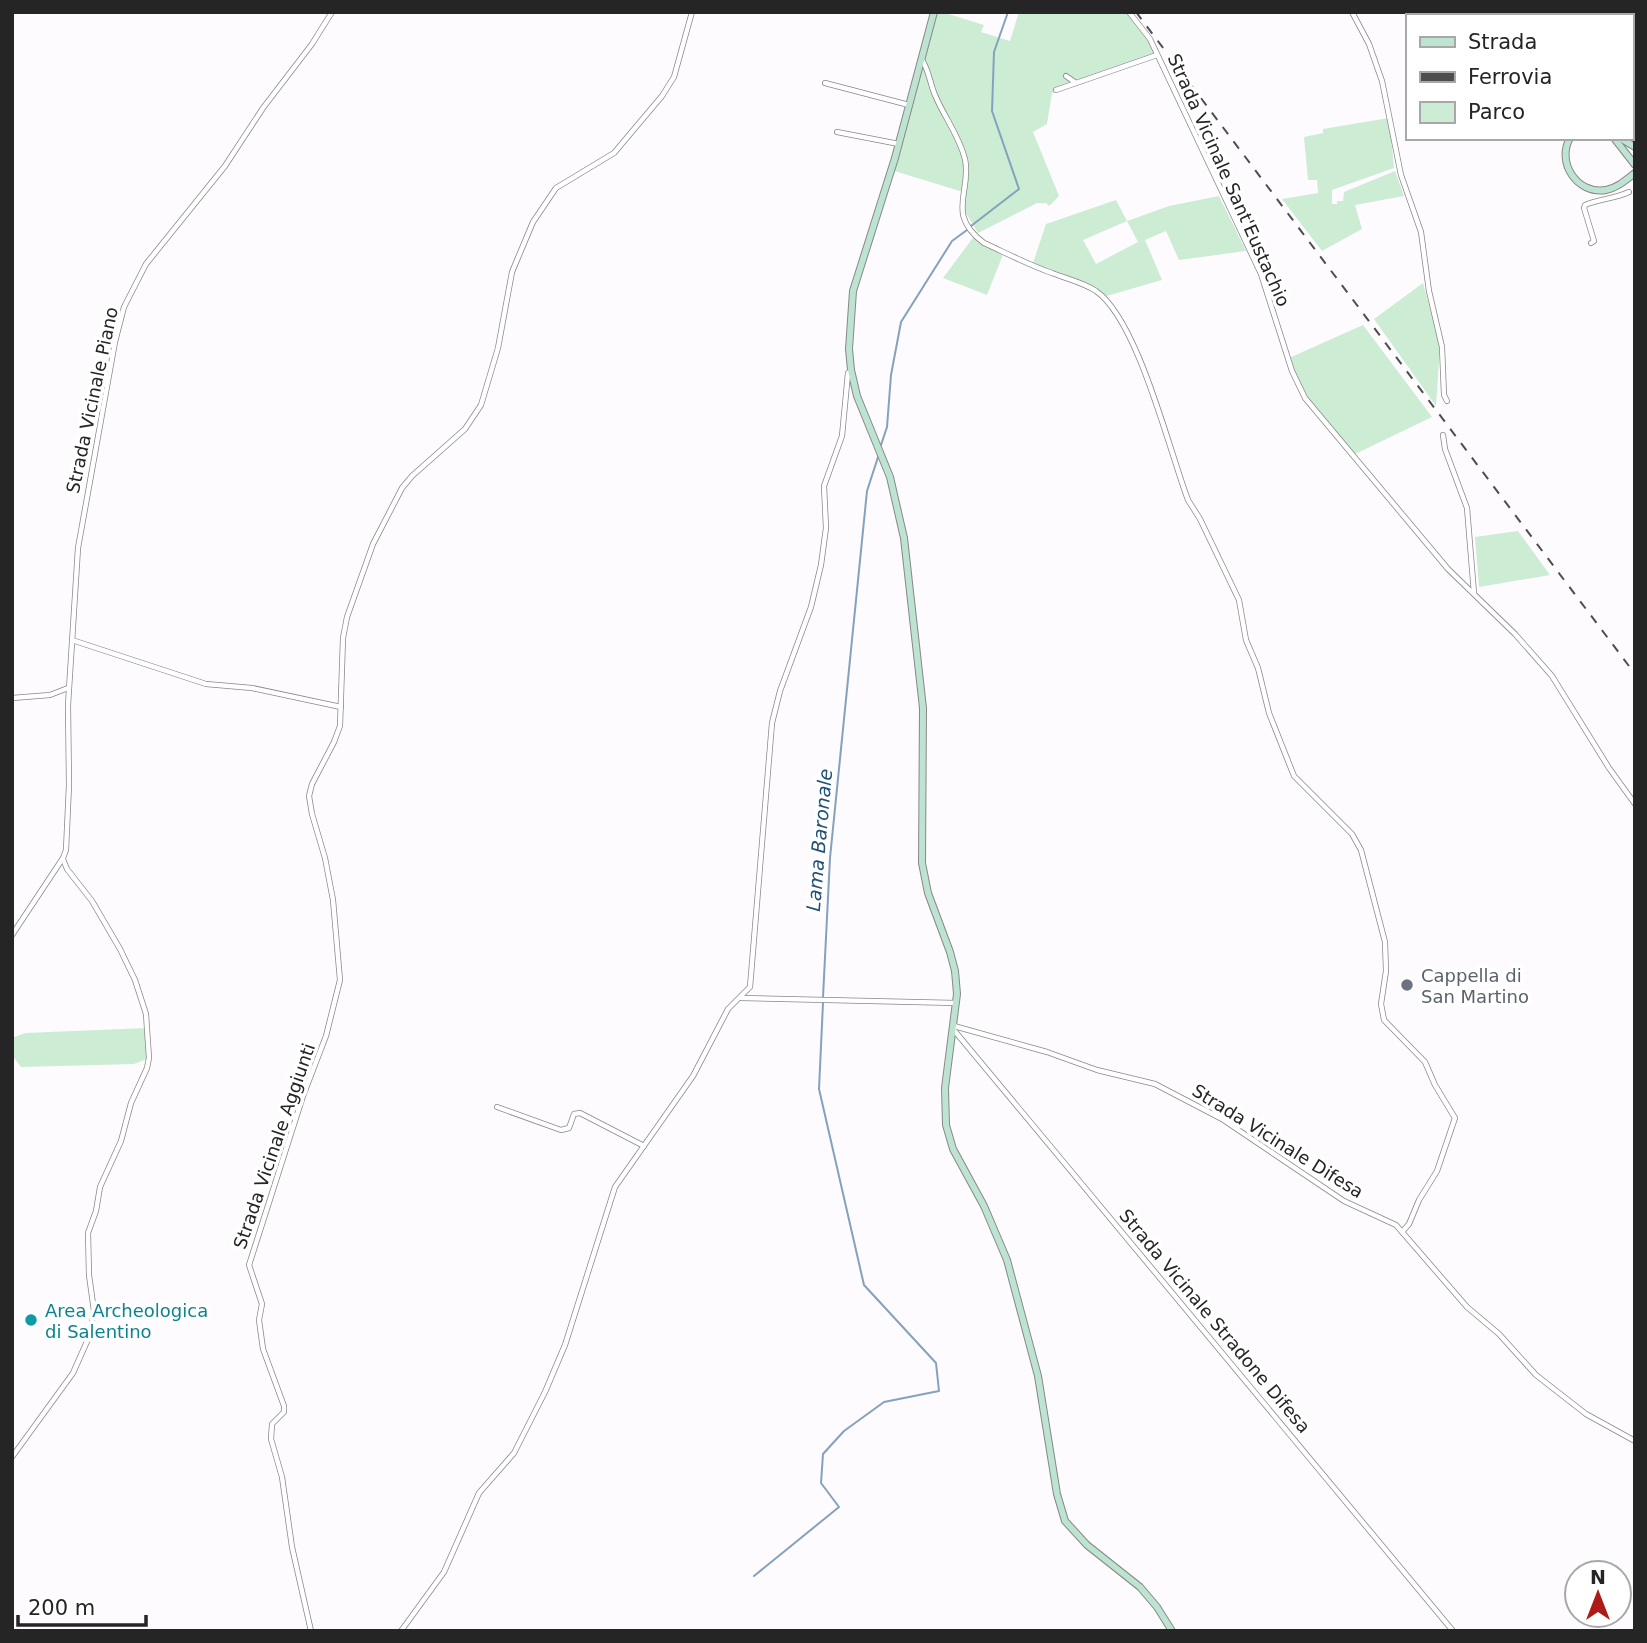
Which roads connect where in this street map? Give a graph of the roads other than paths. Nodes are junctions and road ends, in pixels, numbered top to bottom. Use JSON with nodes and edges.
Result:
{"nodes":[{"id":1,"x":332,"y":12,"type":"edge"},
{"id":2,"x":692,"y":12,"type":"edge"},
{"id":3,"x":934,"y":12,"type":"edge"},
{"id":4,"x":1129,"y":12,"type":"edge"},
{"id":5,"x":1352,"y":12,"type":"edge"},
{"id":6,"x":1157,"y":55,"type":"junction"},
{"id":7,"x":922,"y":60,"type":"junction"},
{"id":8,"x":1066,"y":76,"type":"dead end"},
{"id":9,"x":825,"y":83,"type":"dead end"},
{"id":10,"x":1077,"y":83,"type":"junction"},
{"id":11,"x":1056,"y":90,"type":"dead end"},
{"id":12,"x":910,"y":105,"type":"junction"},
{"id":13,"x":837,"y":132,"type":"dead end"},
{"id":14,"x":1569,"y":140,"type":"edge"},
{"id":15,"x":1614,"y":140,"type":"edge"},
{"id":16,"x":899,"y":144,"type":"junction"},
{"id":17,"x":1632,"y":162,"type":"edge"},
{"id":18,"x":1633,"y":174,"type":"edge"},
{"id":19,"x":1629,"y":192,"type":"dead end"},
{"id":20,"x":1591,"y":243,"type":"dead end"},
{"id":21,"x":851,"y":370,"type":"junction"},
{"id":22,"x":1447,"y":401,"type":"dead end"},
{"id":23,"x":1443,"y":435,"type":"dead end"},
{"id":24,"x":1474,"y":593,"type":"junction"},
{"id":25,"x":72,"y":640,"type":"junction"},
{"id":26,"x":69,"y":687,"type":"junction"},
{"id":27,"x":12,"y":698,"type":"edge"},
{"id":28,"x":341,"y":707,"type":"junction"},
{"id":29,"x":1635,"y":804,"type":"edge"},
{"id":30,"x":63,"y":858,"type":"junction"},
{"id":31,"x":12,"y":935,"type":"edge"},
{"id":32,"x":740,"y":998,"type":"junction"},
{"id":33,"x":957,"y":1003,"type":"junction"},
{"id":34,"x":954,"y":1028,"type":"junction"},
{"id":35,"x":498,"y":1107,"type":"dead end"},
{"id":36,"x":644,"y":1146,"type":"junction"},
{"id":37,"x":1402,"y":1232,"type":"junction"},
{"id":38,"x":1635,"y":1441,"type":"edge"},
{"id":39,"x":12,"y":1457,"type":"edge"},
{"id":40,"x":311,"y":1631,"type":"edge"},
{"id":41,"x":401,"y":1631,"type":"edge"},
{"id":42,"x":1172,"y":1631,"type":"edge"},
{"id":43,"x":1454,"y":1631,"type":"edge"}],
"edges":[{"from":1,"to":25,"type":"street","name":"Strada Vicinale Piano"},
{"from":2,"to":28,"type":"street","name":"Strada Vicinale Aggiunti"},
{"from":3,"to":7,"type":"main road"},
{"from":4,"to":6,"type":"street","name":"Strada Vicinale Sant'Eustachio"},
{"from":5,"to":22,"type":"street"},
{"from":6,"to":10,"type":"street"},
{"from":6,"to":24,"type":"street","name":"Strada Vicinale Sant'Eustachio"},
{"from":7,"to":12,"type":"main road"},
{"from":7,"to":37,"type":"street"},
{"from":8,"to":10,"type":"street"},
{"from":9,"to":12,"type":"street"},
{"from":10,"to":11,"type":"street"},
{"from":12,"to":16,"type":"main road"},
{"from":13,"to":16,"type":"street"},
{"from":14,"to":18,"type":"main road"},
{"from":15,"to":17,"type":"main road"},
{"from":16,"to":21,"type":"main road"},
{"from":19,"to":20,"type":"street"},
{"from":21,"to":32,"type":"street"},
{"from":21,"to":33,"type":"main road"},
{"from":23,"to":24,"type":"street"},
{"from":24,"to":29,"type":"street","name":"Strada Vicinale Sant'Eustachio"},
{"from":25,"to":26,"type":"street","name":"Strada Vicinale Piano"},
{"from":25,"to":28,"type":"street"},
{"from":26,"to":27,"type":"street"},
{"from":26,"to":30,"type":"street","name":"Strada Vicinale Piano"},
{"from":28,"to":40,"type":"street","name":"Strada Vicinale Aggiunti"},
{"from":30,"to":31,"type":"street"},
{"from":30,"to":39,"type":"street"},
{"from":32,"to":33,"type":"street"},
{"from":32,"to":36,"type":"street"},
{"from":33,"to":34,"type":"main road"},
{"from":34,"to":37,"type":"street","name":"Strada Vicinale Difesa"},
{"from":34,"to":42,"type":"main road"},
{"from":34,"to":43,"type":"street","name":"Strada Vicinale Stradone Difesa"},
{"from":35,"to":36,"type":"street"},
{"from":36,"to":41,"type":"street"},
{"from":37,"to":38,"type":"street","name":"Strada Vicinale Difesa"}]}
